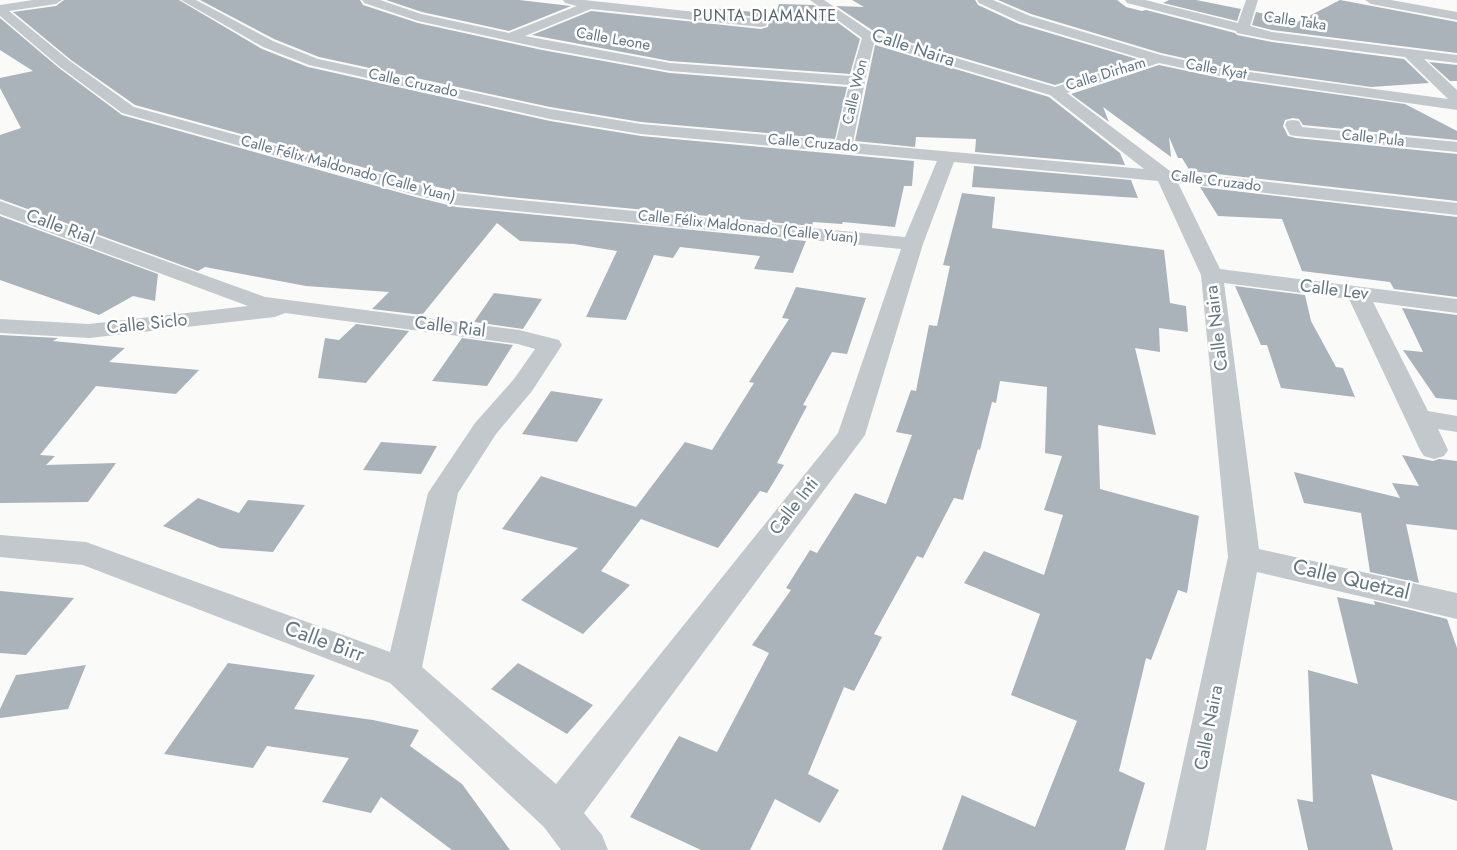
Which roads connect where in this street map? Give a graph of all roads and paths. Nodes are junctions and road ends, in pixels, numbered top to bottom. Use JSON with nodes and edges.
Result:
{"nodes":[{"id":1,"x":56,"y":0,"type":"edge"},
{"id":2,"x":187,"y":0,"type":"edge"},
{"id":3,"x":368,"y":0,"type":"edge"},
{"id":4,"x":569,"y":0,"type":"edge"},
{"id":5,"x":816,"y":0,"type":"edge"},
{"id":6,"x":983,"y":0,"type":"edge"},
{"id":7,"x":1131,"y":0,"type":"edge"},
{"id":8,"x":1252,"y":0,"type":"edge"},
{"id":9,"x":1371,"y":0,"type":"edge"},
{"id":10,"x":1404,"y":3,"type":"edge"},
{"id":11,"x":590,"y":5,"type":"junction"},
{"id":12,"x":0,"y":10,"type":"edge"},
{"id":13,"x":1457,"y":16,"type":"edge"},
{"id":14,"x":761,"y":23,"type":"dead end"},
{"id":15,"x":1242,"y":30,"type":"junction"},
{"id":16,"x":510,"y":37,"type":"junction"},
{"id":17,"x":869,"y":37,"type":"junction"},
{"id":18,"x":1410,"y":53,"type":"junction"},
{"id":19,"x":1158,"y":59,"type":"junction"},
{"id":20,"x":1457,"y":59,"type":"edge"},
{"id":21,"x":857,"y":81,"type":"junction"},
{"id":22,"x":1055,"y":92,"type":"junction"},
{"id":23,"x":1457,"y":99,"type":"edge"},
{"id":24,"x":1457,"y":105,"type":"edge"},
{"id":25,"x":1293,"y":125,"type":"dead end"},
{"id":26,"x":844,"y":146,"type":"junction"},
{"id":27,"x":1457,"y":147,"type":"edge"},
{"id":28,"x":948,"y":156,"type":"junction"},
{"id":29,"x":1164,"y":176,"type":"junction"},
{"id":30,"x":0,"y":207,"type":"edge"},
{"id":31,"x":1457,"y":209,"type":"edge"},
{"id":32,"x":913,"y":244,"type":"junction"},
{"id":33,"x":1212,"y":275,"type":"junction"},
{"id":34,"x":1357,"y":293,"type":"junction"},
{"id":35,"x":1457,"y":306,"type":"edge"},
{"id":36,"x":293,"y":308,"type":"junction"},
{"id":37,"x":0,"y":326,"type":"edge"},
{"id":38,"x":1417,"y":417,"type":"junction"},
{"id":39,"x":1457,"y":424,"type":"edge"},
{"id":40,"x":1434,"y":450,"type":"dead end"},
{"id":41,"x":0,"y":546,"type":"edge"},
{"id":42,"x":1244,"y":557,"type":"junction"},
{"id":43,"x":1457,"y":606,"type":"edge"},
{"id":44,"x":403,"y":672,"type":"junction"},
{"id":45,"x":559,"y":813,"type":"junction"},
{"id":46,"x":587,"y":850,"type":"edge"},
{"id":47,"x":1186,"y":850,"type":"edge"}],
"edges":[{"from":1,"to":12,"type":"street"},
{"from":2,"to":26,"type":"street","name":"Calle Cruzado"},
{"from":3,"to":16,"type":"street","name":"Calle Leone"},
{"from":4,"to":11,"type":"street"},
{"from":5,"to":17,"type":"street","name":"Calle Naira"},
{"from":6,"to":19,"type":"street","name":"Calle Kyat"},
{"from":7,"to":15,"type":"street","name":"Calle Taka"},
{"from":8,"to":15,"type":"street"},
{"from":9,"to":10,"type":"street"},
{"from":10,"to":13,"type":"street"},
{"from":11,"to":14,"type":"street"},
{"from":11,"to":16,"type":"street"},
{"from":12,"to":32,"type":"street","name":"Calle Félix Maldonado (Calle Yuan)"},
{"from":15,"to":18,"type":"street","name":"Calle Taka"},
{"from":16,"to":21,"type":"street","name":"Calle Leone"},
{"from":17,"to":21,"type":"street","name":"Calle Won"},
{"from":17,"to":22,"type":"street","name":"Calle Naira"},
{"from":18,"to":20,"type":"street","name":"Calle Taka"},
{"from":18,"to":23,"type":"street"},
{"from":19,"to":22,"type":"street","name":"Calle Dirham"},
{"from":19,"to":24,"type":"street","name":"Calle Kyat"},
{"from":21,"to":26,"type":"street","name":"Calle Won"},
{"from":22,"to":29,"type":"street","name":"Calle Naira"},
{"from":25,"to":27,"type":"street","name":"Calle Pula"},
{"from":26,"to":28,"type":"street","name":"Calle Cruzado"},
{"from":28,"to":29,"type":"street","name":"Calle Cruzado"},
{"from":28,"to":32,"type":"street","name":"Calle Inti"},
{"from":29,"to":31,"type":"street","name":"Calle Cruzado"},
{"from":29,"to":33,"type":"street","name":"Calle Naira"},
{"from":30,"to":36,"type":"street","name":"Calle Rial"},
{"from":32,"to":45,"type":"street","name":"Calle Inti"},
{"from":33,"to":34,"type":"street","name":"Calle Lev"},
{"from":33,"to":42,"type":"street","name":"Calle Naira"},
{"from":34,"to":35,"type":"street","name":"Calle Lev"},
{"from":34,"to":38,"type":"street"},
{"from":36,"to":37,"type":"street","name":"Calle Siclo"},
{"from":36,"to":44,"type":"street","name":"Calle Rial"},
{"from":38,"to":39,"type":"street"},
{"from":38,"to":40,"type":"street"},
{"from":41,"to":44,"type":"street","name":"Calle Birr"},
{"from":42,"to":43,"type":"street","name":"Calle Quetzal"},
{"from":42,"to":47,"type":"street","name":"Calle Naira"},
{"from":44,"to":45,"type":"street","name":"Calle Birr"},
{"from":45,"to":46,"type":"street","name":"Calle Birr"}]}
